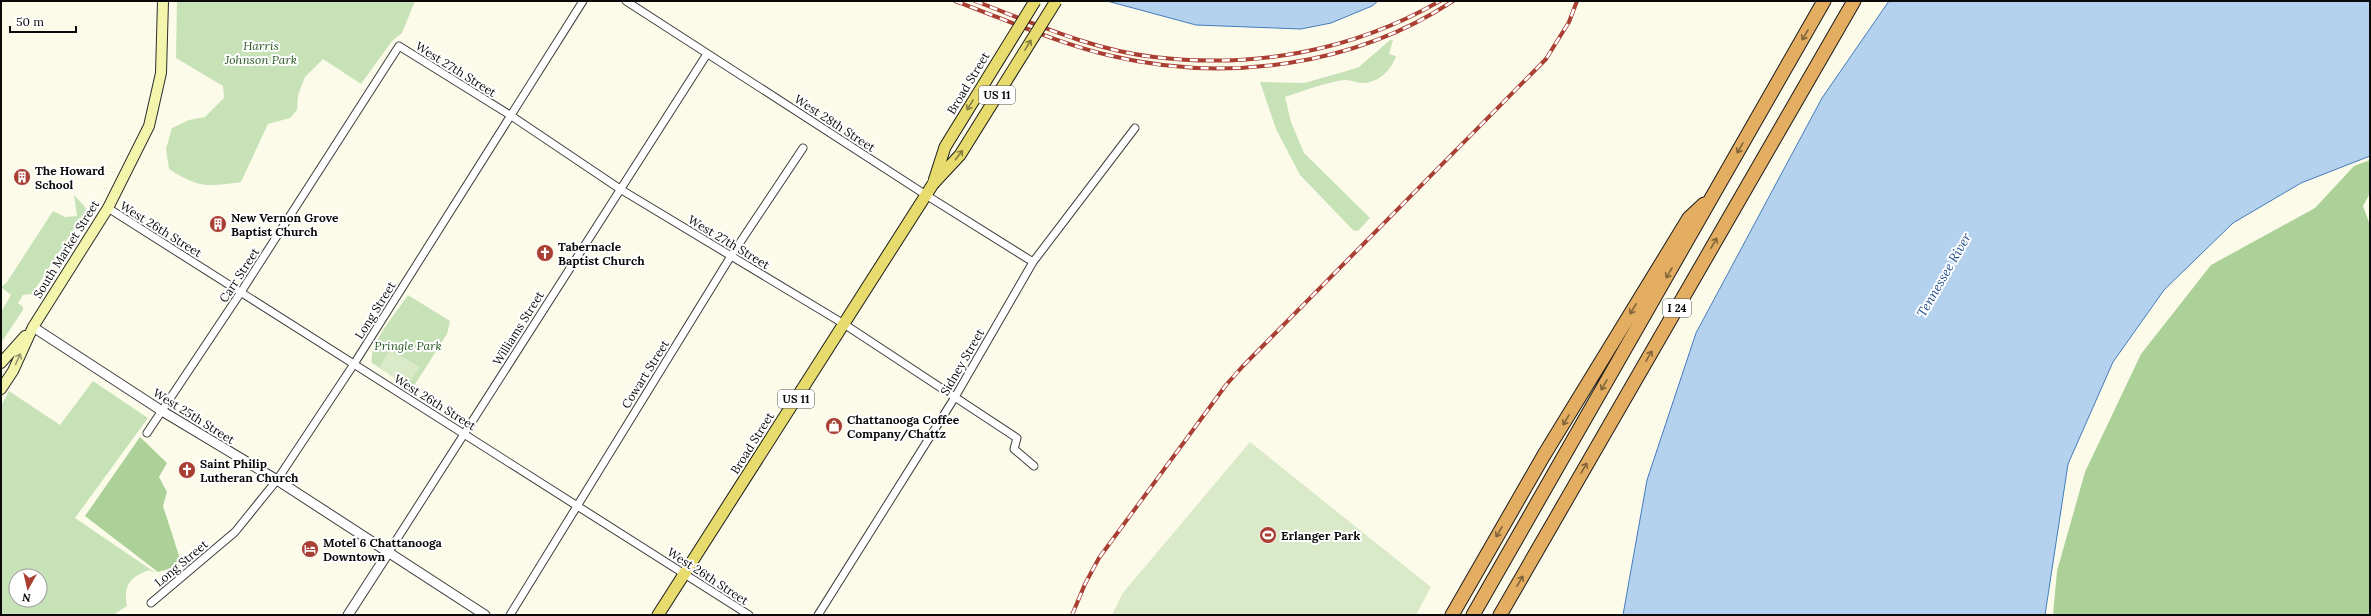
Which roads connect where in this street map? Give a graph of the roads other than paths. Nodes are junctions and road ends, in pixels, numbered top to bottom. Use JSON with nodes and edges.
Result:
{"nodes":[{"id":1,"x":163,"y":1,"type":"edge"},
{"id":2,"x":583,"y":1,"type":"edge"},
{"id":3,"x":626,"y":1,"type":"edge"},
{"id":4,"x":1035,"y":1,"type":"edge"},
{"id":5,"x":1056,"y":1,"type":"edge"},
{"id":6,"x":1824,"y":1,"type":"edge"},
{"id":7,"x":1854,"y":1,"type":"edge"},
{"id":8,"x":398,"y":46,"type":"joint"},
{"id":9,"x":707,"y":54,"type":"junction"},
{"id":10,"x":510,"y":115,"type":"junction"},
{"id":11,"x":1135,"y":128,"type":"dead end"},
{"id":12,"x":803,"y":148,"type":"dead end"},
{"id":13,"x":933,"y":184,"type":"junction"},
{"id":14,"x":620,"y":189,"type":"junction"},
{"id":15,"x":926,"y":196,"type":"junction"},
{"id":16,"x":1711,"y":198,"type":"junction"},
{"id":17,"x":108,"y":208,"type":"junction"},
{"id":18,"x":731,"y":256,"type":"junction"},
{"id":19,"x":1033,"y":262,"type":"junction"},
{"id":20,"x":241,"y":292,"type":"junction"},
{"id":21,"x":844,"y":324,"type":"junction"},
{"id":22,"x":33,"y":327,"type":"junction"},
{"id":23,"x":1,"y":363,"type":"edge"},
{"id":24,"x":354,"y":364,"type":"junction"},
{"id":25,"x":1,"y":389,"type":"edge"},
{"id":26,"x":955,"y":397,"type":"junction"},
{"id":27,"x":162,"y":411,"type":"junction"},
{"id":28,"x":147,"y":433,"type":"dead end"},
{"id":29,"x":465,"y":434,"type":"junction"},
{"id":30,"x":1034,"y":466,"type":"dead end"},
{"id":31,"x":277,"y":480,"type":"junction"},
{"id":32,"x":576,"y":505,"type":"junction"},
{"id":33,"x":388,"y":553,"type":"junction"},
{"id":34,"x":685,"y":573,"type":"junction"},
{"id":35,"x":151,"y":603,"type":"dead end"},
{"id":36,"x":348,"y":615,"type":"edge"},
{"id":37,"x":485,"y":615,"type":"edge"},
{"id":38,"x":510,"y":615,"type":"edge"},
{"id":39,"x":658,"y":615,"type":"edge"},
{"id":40,"x":749,"y":615,"type":"edge"},
{"id":41,"x":818,"y":615,"type":"edge"},
{"id":42,"x":1452,"y":615,"type":"edge"},
{"id":43,"x":1473,"y":615,"type":"edge"},
{"id":44,"x":1500,"y":615,"type":"edge"}],
"edges":[{"from":1,"to":17,"type":"main road","name":"South Market Street"},
{"from":2,"to":10,"type":"street","name":"Long Street"},
{"from":3,"to":9,"type":"street","name":"West 28th Street"},
{"from":4,"to":13,"type":"main road","name":"Broad Street","number":"US 11","one_way":true,"bridge":true},
{"from":13,"to":5,"type":"main road","name":"Broad Street","number":"US 11","one_way":true,"bridge":true},
{"from":6,"to":16,"type":"highway","number":"I 24","one_way":true},
{"from":44,"to":7,"type":"highway","number":"I 24","one_way":true},
{"from":8,"to":10,"type":"street","name":"West 27th Street"},
{"from":8,"to":20,"type":"street","name":"Carr Street"},
{"from":9,"to":14,"type":"street","name":"Williams Street"},
{"from":9,"to":15,"type":"street","name":"West 28th Street"},
{"from":10,"to":14,"type":"street","name":"West 27th Street"},
{"from":10,"to":24,"type":"street","name":"Long Street"},
{"from":11,"to":19,"type":"street","name":"Sidney Street"},
{"from":12,"to":18,"type":"street","name":"Cowart Street"},
{"from":13,"to":15,"type":"main road","name":"Broad Street","number":"US 11"},
{"from":14,"to":18,"type":"street","name":"West 27th Street"},
{"from":14,"to":29,"type":"street","name":"Williams Street"},
{"from":15,"to":19,"type":"street","name":"West 28th Street"},
{"from":15,"to":21,"type":"main road","name":"Broad Street","number":"US 11"},
{"from":16,"to":42,"type":"highway","one_way":true},
{"from":16,"to":43,"type":"highway","number":"I 24","one_way":true},
{"from":17,"to":20,"type":"street","name":"West 26th Street"},
{"from":17,"to":22,"type":"main road","name":"South Market Street"},
{"from":18,"to":21,"type":"street","name":"West 27th Street"},
{"from":18,"to":32,"type":"street","name":"Cowart Street"},
{"from":19,"to":26,"type":"street","name":"Sidney Street"},
{"from":20,"to":24,"type":"street","name":"West 26th Street"},
{"from":20,"to":27,"type":"street","name":"Carr Street"},
{"from":21,"to":26,"type":"street","name":"West 27th Street"},
{"from":21,"to":34,"type":"main road","name":"Broad Street","number":"US 11"},
{"from":22,"to":23,"type":"main road","name":"South Market Street"},
{"from":25,"to":22,"type":"main road","name":"South Market Street","one_way":true},
{"from":22,"to":27,"type":"street","name":"West 25th Street"},
{"from":24,"to":29,"type":"street","name":"West 26th Street"},
{"from":24,"to":31,"type":"street","name":"Long Street"},
{"from":26,"to":30,"type":"street","name":"West 27th Street"},
{"from":26,"to":41,"type":"street","name":"Sidney Street"},
{"from":27,"to":28,"type":"street","name":"Carr Street"},
{"from":27,"to":31,"type":"street","name":"West 25th Street"},
{"from":29,"to":32,"type":"street","name":"West 26th Street"},
{"from":29,"to":33,"type":"street","name":"Williams Street"},
{"from":31,"to":33,"type":"street","name":"West 25th Street"},
{"from":31,"to":35,"type":"street","name":"Long Street"},
{"from":32,"to":34,"type":"street","name":"West 26th Street"},
{"from":32,"to":38,"type":"street","name":"Cowart Street"},
{"from":33,"to":36,"type":"street","name":"Williams Street"},
{"from":33,"to":37,"type":"street","name":"West 25th Street"},
{"from":34,"to":39,"type":"main road","name":"Broad Street","number":"US 11"},
{"from":34,"to":40,"type":"street","name":"West 26th Street"}]}
